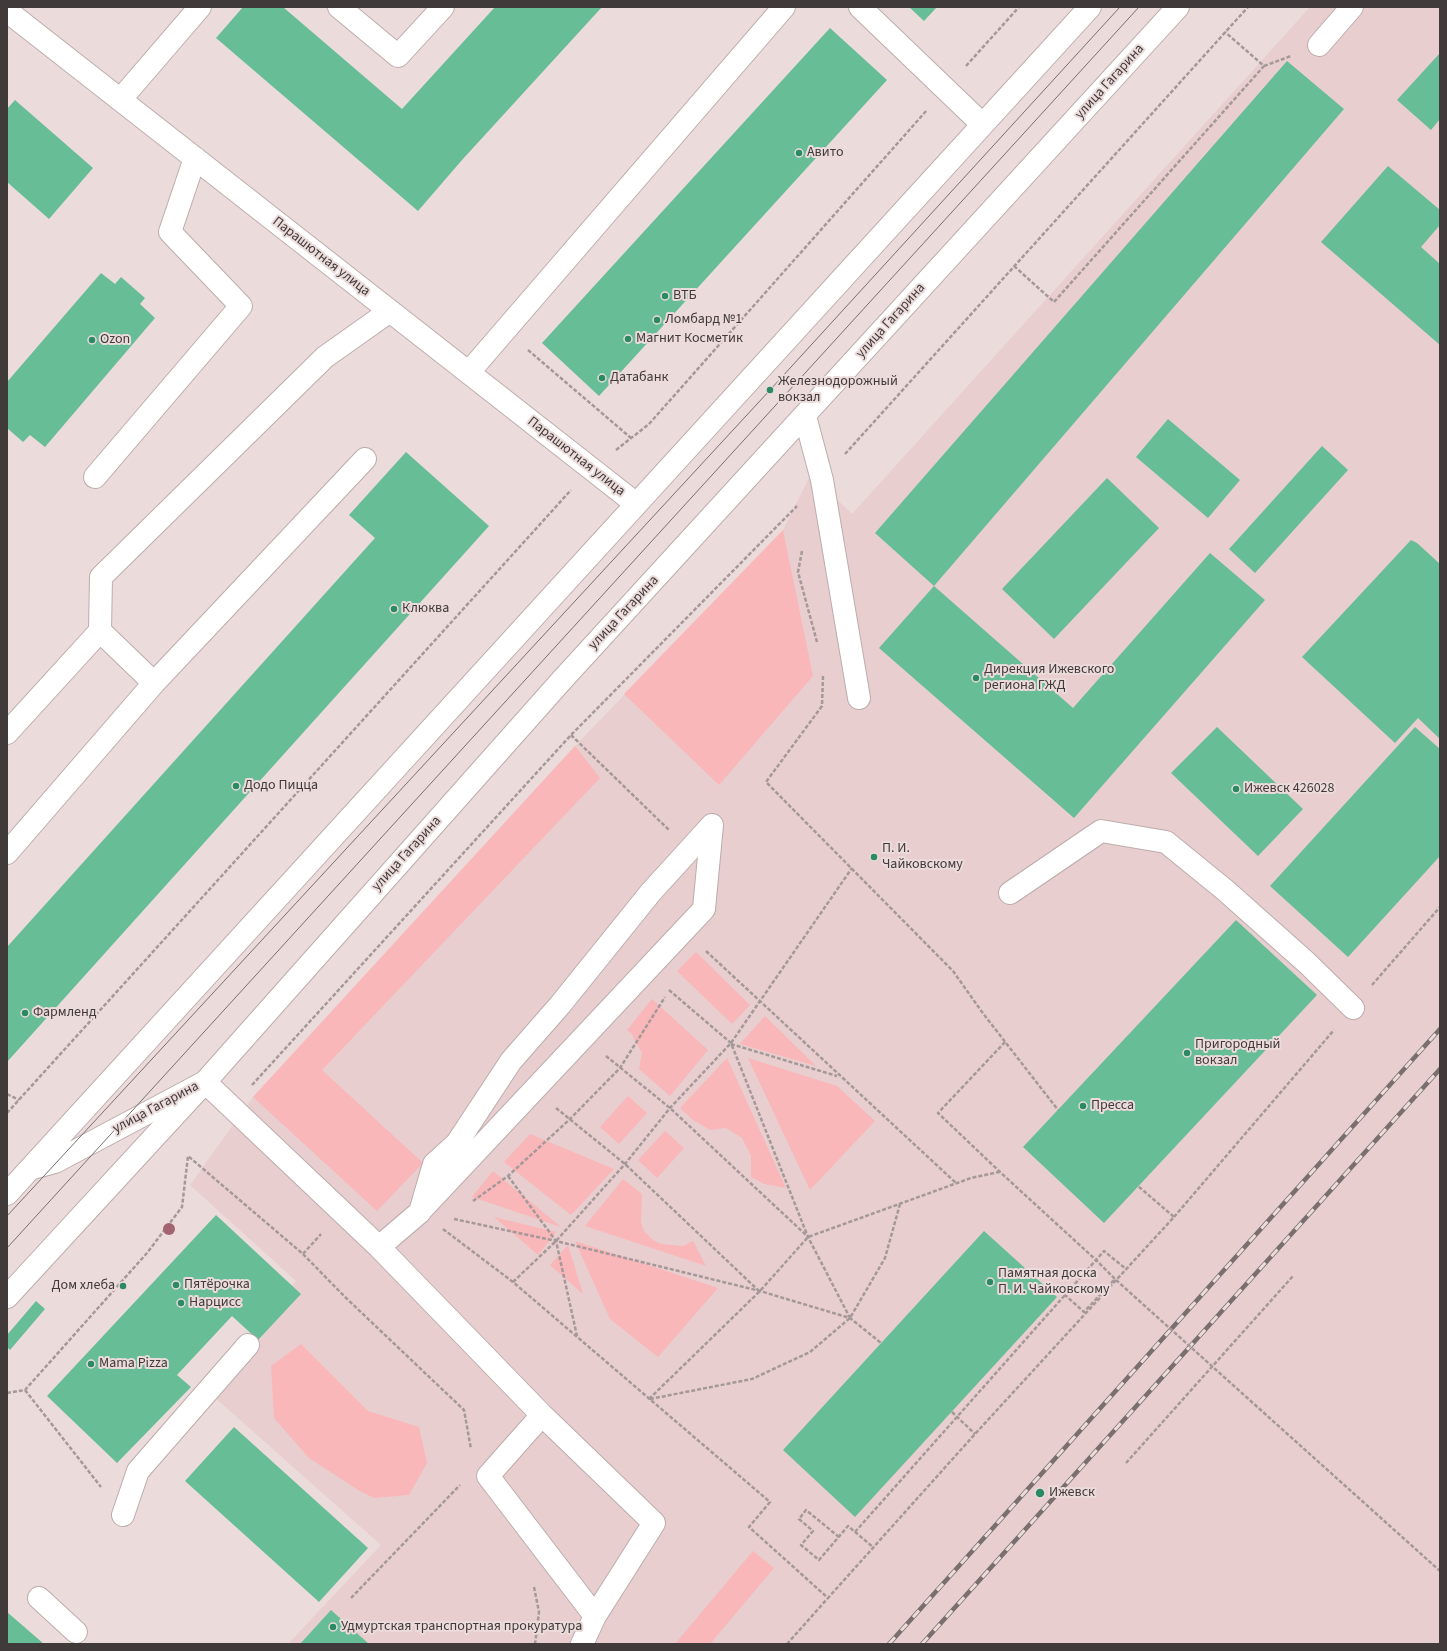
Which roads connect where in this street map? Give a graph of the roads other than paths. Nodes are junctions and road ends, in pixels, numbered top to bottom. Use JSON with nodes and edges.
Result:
{"nodes":[{"id":1,"x":200,"y":7,"type":"edge"},
{"id":2,"x":339,"y":7,"type":"edge"},
{"id":3,"x":443,"y":7,"type":"edge"},
{"id":4,"x":784,"y":7,"type":"edge"},
{"id":5,"x":860,"y":7,"type":"edge"},
{"id":6,"x":1090,"y":7,"type":"edge"},
{"id":7,"x":1178,"y":7,"type":"edge"},
{"id":8,"x":1352,"y":7,"type":"edge"},
{"id":9,"x":7,"y":11,"type":"edge"},
{"id":10,"x":1319,"y":45,"type":"dead end"},
{"id":11,"x":120,"y":100,"type":"junction"},
{"id":12,"x":982,"y":124,"type":"junction"},
{"id":13,"x":195,"y":158,"type":"junction"},
{"id":14,"x":390,"y":311,"type":"junction"},
{"id":15,"x":469,"y":372,"type":"junction"},
{"id":16,"x":805,"y":416,"type":"junction"},
{"id":17,"x":365,"y":459,"type":"dead end"},
{"id":18,"x":95,"y":478,"type":"dead end"},
{"id":19,"x":635,"y":503,"type":"junction"},
{"id":20,"x":100,"y":631,"type":"junction"},
{"id":21,"x":154,"y":683,"type":"junction"},
{"id":22,"x":859,"y":698,"type":"dead end"},
{"id":23,"x":7,"y":733,"type":"edge"},
{"id":24,"x":7,"y":853,"type":"edge"},
{"id":25,"x":1010,"y":893,"type":"dead end"},
{"id":26,"x":1353,"y":1008,"type":"road end"},
{"id":27,"x":205,"y":1082,"type":"junction"},
{"id":28,"x":33,"y":1168,"type":"junction"},
{"id":29,"x":7,"y":1194,"type":"edge"},
{"id":30,"x":420,"y":1212,"type":"junction"},
{"id":31,"x":379,"y":1247,"type":"junction"},
{"id":32,"x":7,"y":1297,"type":"edge"},
{"id":33,"x":248,"y":1345,"type":"dead end"},
{"id":34,"x":542,"y":1415,"type":"junction"},
{"id":35,"x":123,"y":1515,"type":"road end"},
{"id":36,"x":39,"y":1598,"type":"dead end"},
{"id":37,"x":595,"y":1616,"type":"junction"},
{"id":38,"x":76,"y":1632,"type":"dead end"},
{"id":39,"x":582,"y":1644,"type":"edge"}],
"edges":[{"from":1,"to":11,"type":"main road"},
{"from":2,"to":3,"type":"main road"},
{"from":4,"to":15,"type":"main road"},
{"from":5,"to":12,"type":"main road"},
{"from":6,"to":12,"type":"main road","name":"улица Гагарина"},
{"from":7,"to":16,"type":"main road","name":"улица Гагарина"},
{"from":8,"to":10,"type":"main road"},
{"from":9,"to":11,"type":"main road","name":"Парашютная улица"},
{"from":11,"to":13,"type":"main road","name":"Парашютная улица"},
{"from":12,"to":19,"type":"main road","name":"улица Гагарина"},
{"from":13,"to":14,"type":"main road","name":"Парашютная улица"},
{"from":13,"to":18,"type":"main road"},
{"from":14,"to":15,"type":"main road","name":"Парашютная улица"},
{"from":14,"to":20,"type":"main road"},
{"from":15,"to":19,"type":"main road","name":"Парашютная улица"},
{"from":16,"to":22,"type":"main road"},
{"from":16,"to":27,"type":"main road","name":"улица Гагарина"},
{"from":17,"to":21,"type":"main road"},
{"from":19,"to":28,"type":"main road","name":"улица Гагарина"},
{"from":20,"to":21,"type":"main road"},
{"from":20,"to":23,"type":"main road"},
{"from":21,"to":24,"type":"main road"},
{"from":25,"to":26,"type":"main road"},
{"from":27,"to":28,"type":"main road","name":"улица Гагарина"},
{"from":27,"to":31,"type":"main road"},
{"from":27,"to":32,"type":"main road"},
{"from":28,"to":29,"type":"main road","name":"улица Гагарина"},
{"from":30,"to":30,"type":"main road"},
{"from":30,"to":31,"type":"main road"},
{"from":31,"to":34,"type":"main road"},
{"from":33,"to":35,"type":"main road"},
{"from":34,"to":37,"type":"main road"},
{"from":34,"to":37,"type":"main road"},
{"from":36,"to":38,"type":"main road"},
{"from":37,"to":39,"type":"main road"}]}
